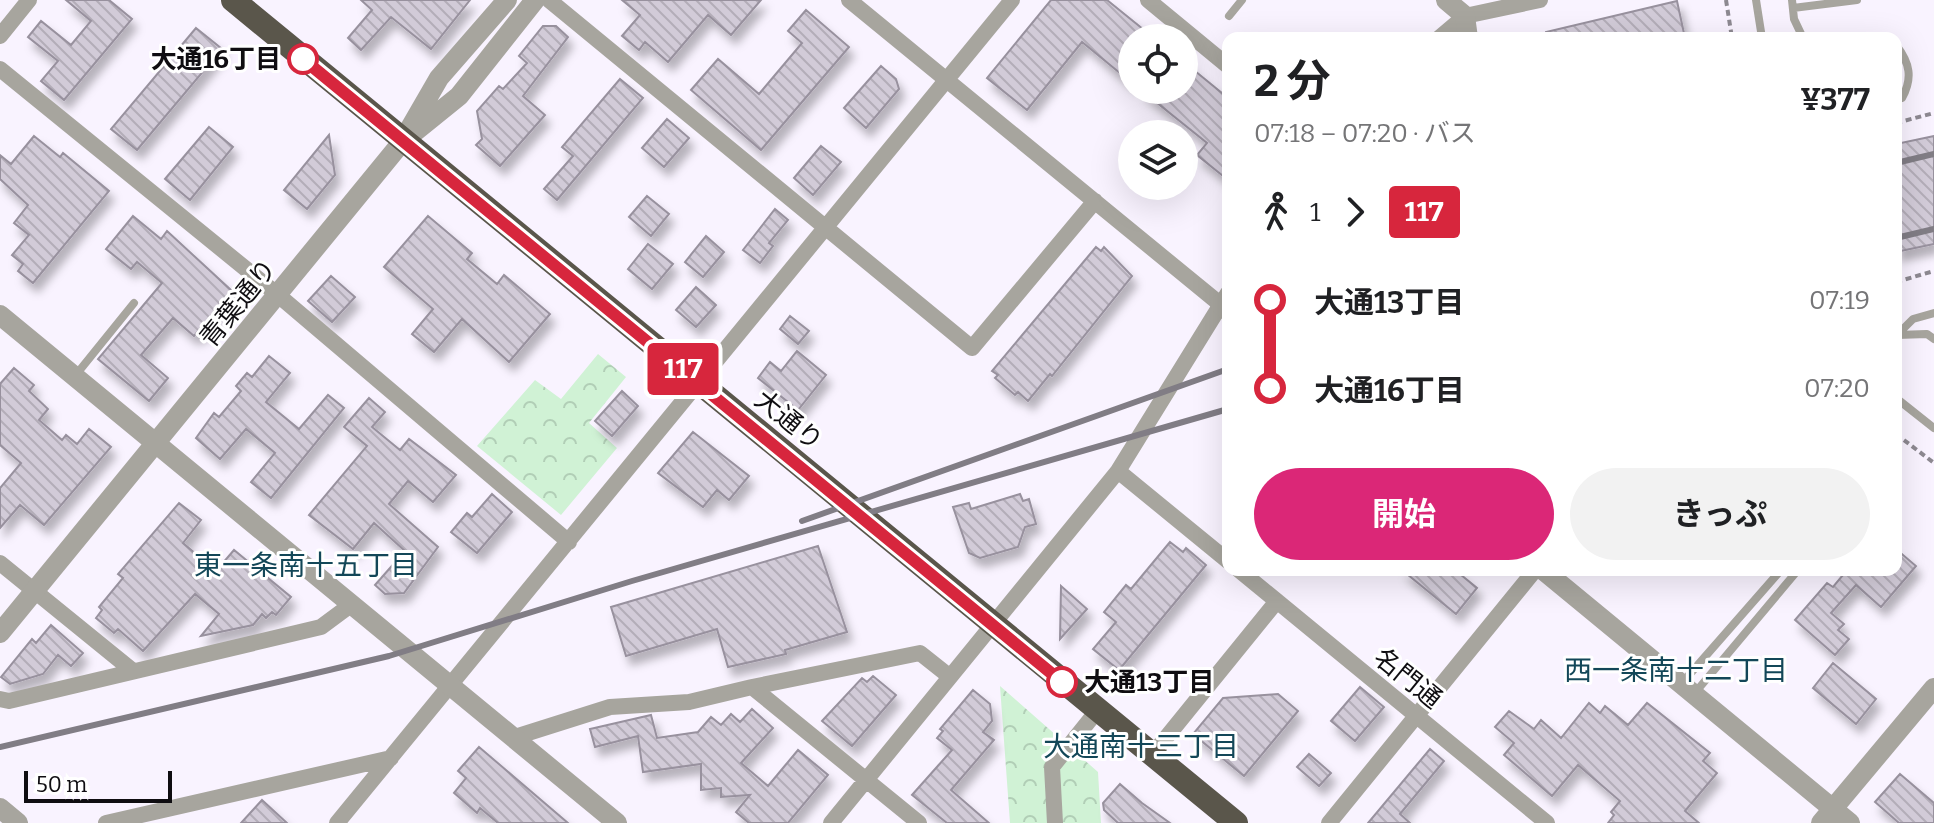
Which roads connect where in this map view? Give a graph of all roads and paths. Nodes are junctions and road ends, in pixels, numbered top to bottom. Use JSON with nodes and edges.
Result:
{"nodes":[{"id":1,"x":29,"y":0,"type":"edge"},
{"id":2,"x":233,"y":0,"type":"edge"},
{"id":3,"x":507,"y":0,"type":"edge"},
{"id":4,"x":535,"y":0,"type":"edge"},
{"id":5,"x":549,"y":0,"type":"edge"},
{"id":6,"x":849,"y":0,"type":"edge"},
{"id":7,"x":1012,"y":0,"type":"edge"},
{"id":8,"x":1148,"y":0,"type":"edge"},
{"id":9,"x":1242,"y":0,"type":"edge"},
{"id":10,"x":1446,"y":0,"type":"edge"},
{"id":11,"x":1540,"y":0,"type":"edge"},
{"id":12,"x":1726,"y":0,"type":"edge"},
{"id":13,"x":1756,"y":0,"type":"edge"},
{"id":14,"x":1857,"y":0,"type":"edge"},
{"id":15,"x":1792,"y":4,"type":"edge"},
{"id":16,"x":1229,"y":16,"type":"dead end"},
{"id":17,"x":1465,"y":16,"type":"junction"},
{"id":18,"x":1446,"y":32,"type":"edge"},
{"id":19,"x":1467,"y":32,"type":"edge"},
{"id":20,"x":1731,"y":32,"type":"edge"},
{"id":21,"x":1761,"y":32,"type":"edge"},
{"id":22,"x":1801,"y":32,"type":"edge"},
{"id":23,"x":0,"y":36,"type":"edge"},
{"id":24,"x":1902,"y":54,"type":"edge"},
{"id":25,"x":1222,"y":61,"type":"edge"},
{"id":26,"x":0,"y":69,"type":"edge"},
{"id":27,"x":946,"y":80,"type":"junction"},
{"id":28,"x":1902,"y":98,"type":"edge"},
{"id":29,"x":1934,"y":113,"type":"edge"},
{"id":30,"x":1902,"y":121,"type":"edge"},
{"id":31,"x":402,"y":142,"type":"junction"},
{"id":32,"x":1095,"y":201,"type":"junction"},
{"id":33,"x":827,"y":229,"type":"junction"},
{"id":34,"x":1934,"y":271,"type":"edge"},
{"id":35,"x":1902,"y":280,"type":"edge"},
{"id":36,"x":278,"y":295,"type":"junction"},
{"id":37,"x":1222,"y":301,"type":"edge"},
{"id":38,"x":134,"y":303,"type":"dead end"},
{"id":39,"x":1222,"y":308,"type":"edge"},
{"id":40,"x":1934,"y":313,"type":"edge"},
{"id":41,"x":0,"y":315,"type":"edge"},
{"id":42,"x":1902,"y":329,"type":"edge"},
{"id":43,"x":1902,"y":335,"type":"edge"},
{"id":44,"x":1934,"y":339,"type":"edge"},
{"id":45,"x":75,"y":376,"type":"junction"},
{"id":46,"x":699,"y":382,"type":"junction"},
{"id":47,"x":1902,"y":403,"type":"edge"},
{"id":48,"x":1934,"y":428,"type":"edge"},
{"id":49,"x":1902,"y":439,"type":"edge"},
{"id":50,"x":157,"y":442,"type":"junction"},
{"id":51,"x":1934,"y":463,"type":"edge"},
{"id":52,"x":1118,"y":471,"type":"junction"},
{"id":53,"x":569,"y":542,"type":"junction"},
{"id":54,"x":1222,"y":556,"type":"edge"},
{"id":55,"x":0,"y":563,"type":"edge"},
{"id":56,"x":1246,"y":576,"type":"edge"},
{"id":57,"x":1530,"y":576,"type":"edge"},
{"id":58,"x":1550,"y":576,"type":"edge"},
{"id":59,"x":1776,"y":576,"type":"edge"},
{"id":60,"x":1792,"y":576,"type":"edge"},
{"id":61,"x":35,"y":591,"type":"junction"},
{"id":62,"x":1277,"y":601,"type":"junction"},
{"id":63,"x":352,"y":604,"type":"junction"},
{"id":64,"x":992,"y":623,"type":"junction"},
{"id":65,"x":0,"y":633,"type":"edge"},
{"id":66,"x":133,"y":671,"type":"junction"},
{"id":67,"x":949,"y":676,"type":"junction"},
{"id":68,"x":451,"y":686,"type":"junction"},
{"id":69,"x":752,"y":687,"type":"junction"},
{"id":70,"x":1934,"y":688,"type":"edge"},
{"id":71,"x":1687,"y":689,"type":"junction"},
{"id":72,"x":0,"y":699,"type":"edge"},
{"id":73,"x":1097,"y":711,"type":"junction"},
{"id":74,"x":1416,"y":715,"type":"junction"},
{"id":75,"x":512,"y":738,"type":"junction"},
{"id":76,"x":1152,"y":755,"type":"junction"},
{"id":77,"x":391,"y":758,"type":"junction"},
{"id":78,"x":866,"y":780,"type":"junction"},
{"id":79,"x":0,"y":808,"type":"edge"},
{"id":80,"x":1827,"y":816,"type":"edge"},
{"id":81,"x":18,"y":823,"type":"edge"},
{"id":82,"x":106,"y":823,"type":"edge"},
{"id":83,"x":337,"y":823,"type":"edge"},
{"id":84,"x":617,"y":823,"type":"edge"},
{"id":85,"x":831,"y":823,"type":"edge"},
{"id":86,"x":919,"y":823,"type":"edge"},
{"id":87,"x":1055,"y":823,"type":"edge"},
{"id":88,"x":1236,"y":823,"type":"edge"},
{"id":89,"x":1329,"y":823,"type":"edge"},
{"id":90,"x":1547,"y":823,"type":"edge"},
{"id":91,"x":1850,"y":823,"type":"edge"}],
"edges":[{"from":1,"to":23,"type":"street"},
{"from":2,"to":31,"type":"highway","name":"大通り"},
{"from":3,"to":31,"type":"street","name":"青葉通り"},
{"from":4,"to":31,"type":"street"},
{"from":5,"to":33,"type":"street"},
{"from":6,"to":27,"type":"street"},
{"from":7,"to":27,"type":"street"},
{"from":8,"to":25,"type":"street"},
{"from":9,"to":16,"type":"lane"},
{"from":10,"to":17,"type":"street"},
{"from":11,"to":17,"type":"street"},
{"from":12,"to":20,"type":"path"},
{"from":13,"to":21,"type":"lane"},
{"from":14,"to":15,"type":"lane"},
{"from":15,"to":22,"type":"lane"},
{"from":17,"to":18,"type":"street"},
{"from":17,"to":19,"type":"street"},
{"from":24,"to":28,"type":"lane"},
{"from":26,"to":36,"type":"street"},
{"from":27,"to":32,"type":"street"},
{"from":27,"to":33,"type":"street"},
{"from":29,"to":30,"type":"path"},
{"from":31,"to":36,"type":"street","name":"青葉通り"},
{"from":31,"to":46,"type":"highway","name":"大通り"},
{"from":32,"to":33,"type":"street"},
{"from":32,"to":37,"type":"street"},
{"from":33,"to":46,"type":"street"},
{"from":34,"to":35,"type":"path"},
{"from":36,"to":50,"type":"street","name":"青葉通り"},
{"from":36,"to":53,"type":"street"},
{"from":38,"to":45,"type":"lane"},
{"from":39,"to":52,"type":"street"},
{"from":40,"to":42,"type":"lane"},
{"from":41,"to":45,"type":"street"},
{"from":43,"to":44,"type":"lane"},
{"from":45,"to":50,"type":"street"},
{"from":46,"to":53,"type":"street"},
{"from":46,"to":64,"type":"highway","name":"大通り"},
{"from":47,"to":48,"type":"lane"},
{"from":49,"to":51,"type":"path"},
{"from":50,"to":61,"type":"street","name":"青葉通り"},
{"from":50,"to":63,"type":"street"},
{"from":52,"to":54,"type":"street"},
{"from":52,"to":64,"type":"street"},
{"from":53,"to":68,"type":"street"},
{"from":55,"to":61,"type":"street"},
{"from":56,"to":62,"type":"street","name":"名門通"},
{"from":57,"to":74,"type":"street"},
{"from":58,"to":71,"type":"street"},
{"from":59,"to":71,"type":"lane"},
{"from":60,"to":71,"type":"lane"},
{"from":61,"to":65,"type":"street","name":"青葉通り"},
{"from":61,"to":66,"type":"street"},
{"from":62,"to":74,"type":"street","name":"名門通"},
{"from":62,"to":76,"type":"street"},
{"from":63,"to":66,"type":"street"},
{"from":63,"to":68,"type":"street"},
{"from":64,"to":67,"type":"street"},
{"from":64,"to":73,"type":"highway","name":"大通り"},
{"from":66,"to":72,"type":"street"},
{"from":67,"to":69,"type":"street"},
{"from":67,"to":78,"type":"street"},
{"from":68,"to":75,"type":"street"},
{"from":68,"to":77,"type":"street"},
{"from":69,"to":75,"type":"street"},
{"from":69,"to":78,"type":"street"},
{"from":70,"to":80,"type":"street"},
{"from":71,"to":80,"type":"street"},
{"from":73,"to":76,"type":"highway","name":"大通り"},
{"from":73,"to":87,"type":"street"},
{"from":74,"to":89,"type":"street"},
{"from":74,"to":90,"type":"street","name":"名門通"},
{"from":75,"to":84,"type":"street"},
{"from":76,"to":88,"type":"highway","name":"大通り"},
{"from":77,"to":82,"type":"street"},
{"from":77,"to":83,"type":"street"},
{"from":78,"to":85,"type":"street"},
{"from":78,"to":86,"type":"street"},
{"from":79,"to":81,"type":"street"},
{"from":80,"to":91,"type":"street"}]}
